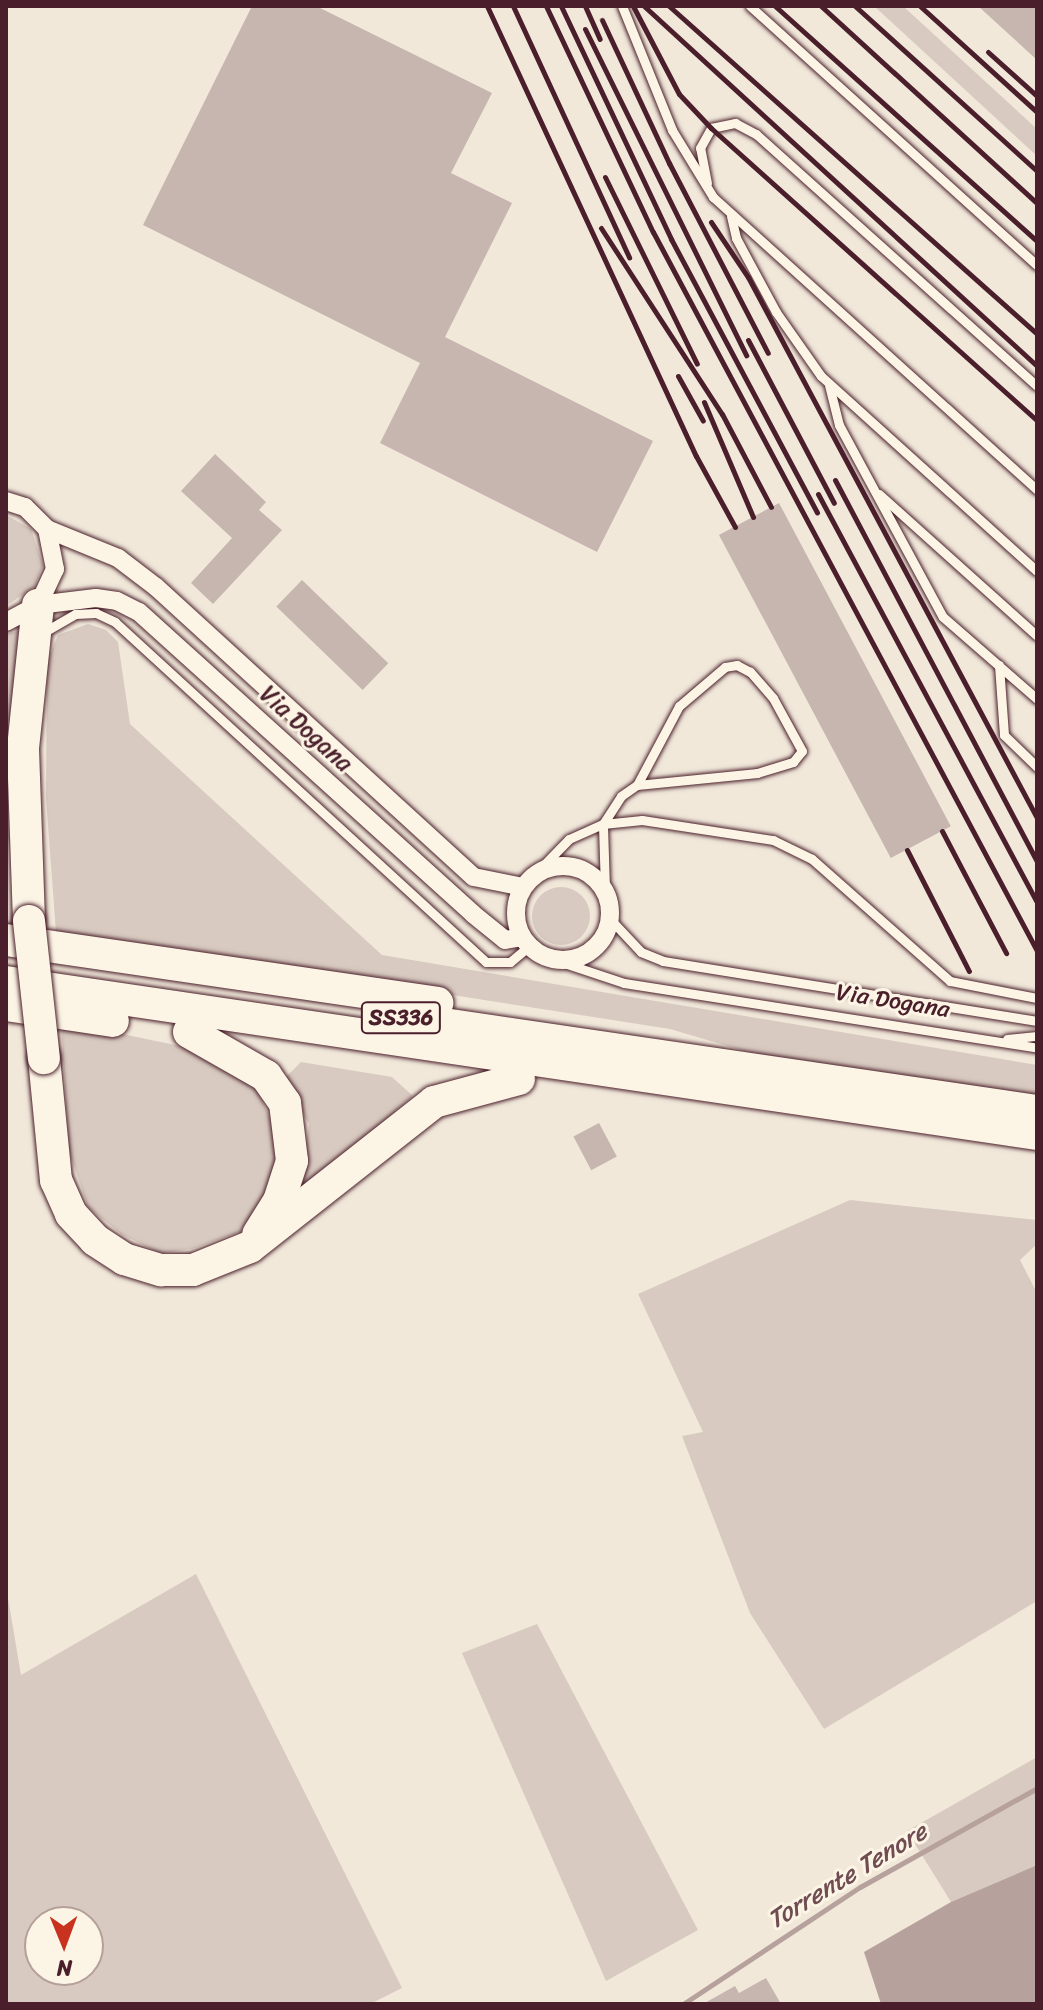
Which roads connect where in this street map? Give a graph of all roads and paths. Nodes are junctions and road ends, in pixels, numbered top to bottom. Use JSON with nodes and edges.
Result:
{"nodes":[{"id":1,"x":622,"y":6,"type":"edge"},
{"id":2,"x":750,"y":6,"type":"edge"},
{"id":3,"x":713,"y":197,"type":"junction"},
{"id":4,"x":731,"y":216,"type":"junction"},
{"id":5,"x":1037,"y":265,"type":"edge"},
{"id":6,"x":829,"y":384,"type":"junction"},
{"id":7,"x":1037,"y":386,"type":"edge"},
{"id":8,"x":872,"y":488,"type":"junction"},
{"id":9,"x":1037,"y":490,"type":"edge"},
{"id":10,"x":6,"y":501,"type":"edge"},
{"id":11,"x":47,"y":529,"type":"junction"},
{"id":12,"x":1037,"y":571,"type":"edge"},
{"id":13,"x":40,"y":605,"type":"junction"},
{"id":14,"x":96,"y":613,"type":"junction"},
{"id":15,"x":6,"y":622,"type":"edge"},
{"id":16,"x":1037,"y":636,"type":"edge"},
{"id":17,"x":32,"y":642,"type":"junction"},
{"id":18,"x":999,"y":665,"type":"junction"},
{"id":19,"x":1037,"y":699,"type":"edge"},
{"id":20,"x":1037,"y":767,"type":"edge"},
{"id":21,"x":637,"y":785,"type":"junction"},
{"id":22,"x":603,"y":824,"type":"junction"},
{"id":23,"x":6,"y":856,"type":"edge"},
{"id":24,"x":528,"y":882,"type":"junction"},
{"id":25,"x":605,"y":889,"type":"junction"},
{"id":26,"x":611,"y":920,"type":"junction"},
{"id":27,"x":18,"y":931,"type":"edge"},
{"id":28,"x":526,"y":941,"type":"junction"},
{"id":29,"x":552,"y":959,"type":"junction"},
{"id":30,"x":6,"y":961,"type":"edge"},
{"id":31,"x":6,"y":982,"type":"edge"},
{"id":32,"x":1037,"y":998,"type":"edge"},
{"id":33,"x":6,"y":1005,"type":"edge"},
{"id":34,"x":1035,"y":1021,"type":"edge"},
{"id":35,"x":189,"y":1032,"type":"junction"},
{"id":36,"x":1037,"y":1036,"type":"edge"},
{"id":37,"x":992,"y":1041,"type":"junction"},
{"id":38,"x":1037,"y":1048,"type":"edge"},
{"id":39,"x":519,"y":1079,"type":"junction"},
{"id":40,"x":794,"y":1087,"type":"junction"},
{"id":41,"x":1037,"y":1111,"type":"edge"},
{"id":42,"x":1037,"y":1134,"type":"edge"},
{"id":43,"x":250,"y":1247,"type":"junction"}],
"edges":[{"from":1,"to":3,"type":"lane"},
{"from":2,"to":5,"type":"lane"},
{"from":3,"to":4,"type":"lane"},
{"from":3,"to":7,"type":"lane"},
{"from":4,"to":6,"type":"lane"},
{"from":4,"to":9,"type":"lane"},
{"from":6,"to":8,"type":"lane"},
{"from":6,"to":12,"type":"lane"},
{"from":8,"to":16,"type":"lane"},
{"from":8,"to":18,"type":"lane"},
{"from":10,"to":11,"type":"street","name":"Via Dogana"},
{"from":11,"to":13,"type":"street"},
{"from":11,"to":24,"type":"street","name":"Via Dogana"},
{"from":13,"to":14,"type":"lane"},
{"from":13,"to":15,"type":"street"},
{"from":13,"to":17,"type":"highway"},
{"from":13,"to":28,"type":"street","name":"Via Dogana"},
{"from":14,"to":17,"type":"lane"},
{"from":14,"to":28,"type":"lane"},
{"from":17,"to":27,"type":"highway"},
{"from":18,"to":19,"type":"lane"},
{"from":18,"to":20,"type":"lane"},
{"from":21,"to":21,"type":"lane"},
{"from":21,"to":22,"type":"lane"},
{"from":22,"to":24,"type":"lane"},
{"from":22,"to":25,"type":"lane"},
{"from":22,"to":32,"type":"lane"},
{"from":23,"to":27,"type":"highway"},
{"from":24,"to":25,"type":"street","name":"Via Dogana"},
{"from":24,"to":28,"type":"street"},
{"from":25,"to":26,"type":"street"},
{"from":26,"to":29,"type":"street"},
{"from":26,"to":34,"type":"lane","name":"Via Dogana"},
{"from":27,"to":40,"type":"highway"},
{"from":27,"to":43,"type":"highway","bridge":true},
{"from":28,"to":29,"type":"street","name":"Via Dogana"},
{"from":29,"to":37,"type":"lane","name":"Via Dogana"},
{"from":30,"to":40,"type":"highway","number":"SS336"},
{"from":31,"to":40,"type":"highway","number":"SS336"},
{"from":33,"to":35,"type":"highway"},
{"from":35,"to":39,"type":"highway"},
{"from":35,"to":43,"type":"highway"},
{"from":36,"to":37,"type":"lane","name":"Via Dogana"},
{"from":37,"to":38,"type":"lane","name":"Via Dogana"},
{"from":39,"to":40,"type":"highway"},
{"from":39,"to":43,"type":"highway"},
{"from":40,"to":41,"type":"highway","number":"SS336"},
{"from":40,"to":42,"type":"highway","number":"SS336"}]}
